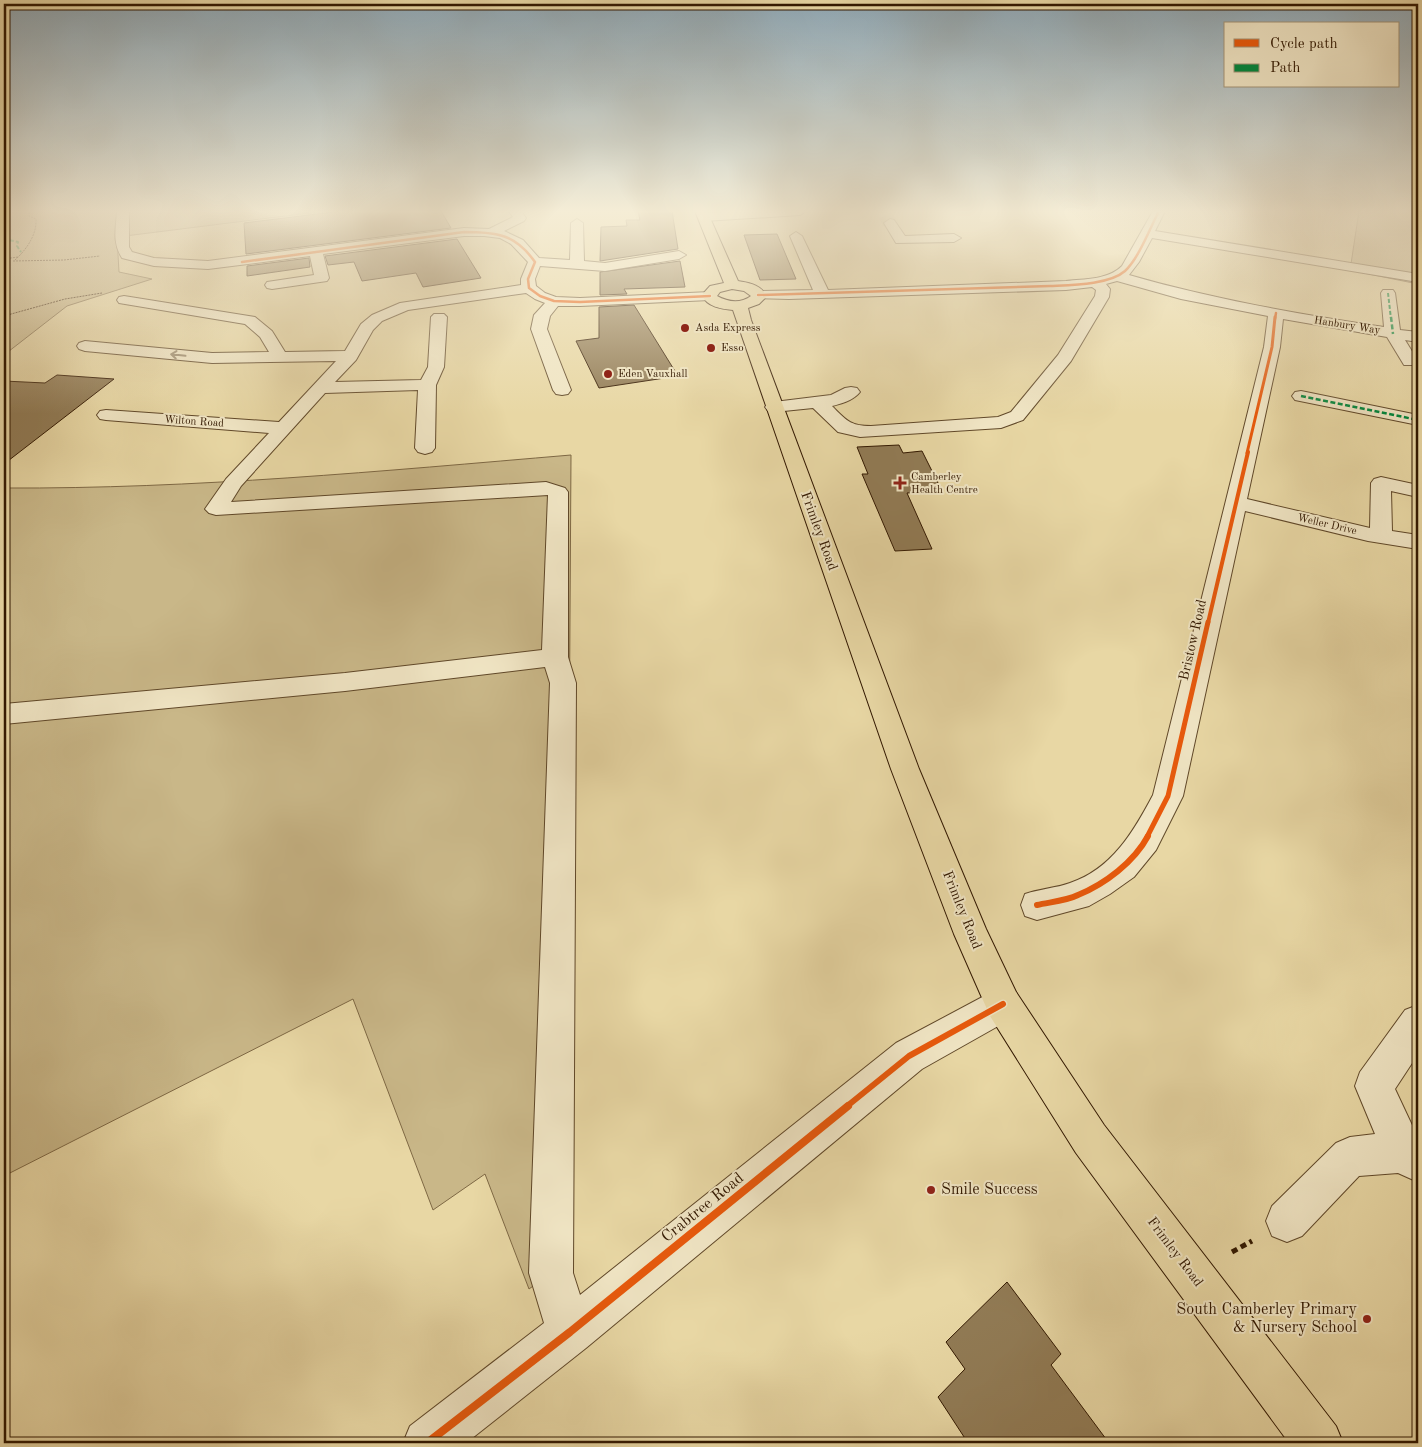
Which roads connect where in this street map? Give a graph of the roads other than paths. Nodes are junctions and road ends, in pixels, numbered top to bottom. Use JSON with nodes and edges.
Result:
{"nodes":[{"id":1,"x":318,"y":279,"type":"edge"},
{"id":2,"x":528,"y":279,"type":"edge"},
{"id":3,"x":729,"y":279,"type":"edge"},
{"id":4,"x":815,"y":279,"type":"edge"},
{"id":5,"x":1107,"y":279,"type":"edge"},
{"id":6,"x":1125,"y":279,"type":"edge"},
{"id":7,"x":1095,"y":282,"type":"junction"},
{"id":8,"x":272,"y":285,"type":"dead end"},
{"id":9,"x":732,"y":285,"type":"junction"},
{"id":10,"x":528,"y":288,"type":"junction"},
{"id":11,"x":822,"y":293,"type":"junction"},
{"id":12,"x":1388,"y":293,"type":"dead end"},
{"id":13,"x":758,"y":295,"type":"junction"},
{"id":14,"x":710,"y":296,"type":"junction"},
{"id":15,"x":124,"y":300,"type":"dead end"},
{"id":16,"x":554,"y":301,"type":"junction"},
{"id":17,"x":740,"y":305,"type":"junction"},
{"id":18,"x":1276,"y":313,"type":"junction"},
{"id":19,"x":439,"y":317,"type":"dead end"},
{"id":20,"x":1393,"y":334,"type":"junction"},
{"id":21,"x":1418,"y":337,"type":"edge"},
{"id":22,"x":85,"y":346,"type":"dead end"},
{"id":23,"x":197,"y":348,"type":"dead end"},
{"id":24,"x":350,"y":356,"type":"junction"},
{"id":25,"x":262,"y":357,"type":"junction"},
{"id":26,"x":280,"y":357,"type":"junction"},
{"id":27,"x":1410,"y":361,"type":"dead end"},
{"id":28,"x":427,"y":386,"type":"junction"},
{"id":29,"x":319,"y":388,"type":"junction"},
{"id":30,"x":562,"y":390,"type":"dead end"},
{"id":31,"x":852,"y":392,"type":"dead end"},
{"id":32,"x":1301,"y":396,"type":"dead end"},
{"id":33,"x":817,"y":402,"type":"junction"},
{"id":34,"x":774,"y":407,"type":"junction"},
{"id":35,"x":106,"y":416,"type":"dead end"},
{"id":36,"x":1418,"y":420,"type":"edge"},
{"id":37,"x":283,"y":428,"type":"junction"},
{"id":38,"x":425,"y":448,"type":"dead end"},
{"id":39,"x":1418,"y":491,"type":"edge"},
{"id":40,"x":1236,"y":503,"type":"junction"},
{"id":41,"x":1381,"y":536,"type":"junction"},
{"id":42,"x":1418,"y":542,"type":"edge"},
{"id":43,"x":555,"y":657,"type":"junction"},
{"id":44,"x":4,"y":714,"type":"edge"},
{"id":45,"x":1037,"y":905,"type":"dead end"},
{"id":46,"x":1003,"y":1004,"type":"junction"},
{"id":47,"x":1418,"y":1023,"type":"edge"},
{"id":48,"x":1411,"y":1157,"type":"edge"},
{"id":49,"x":1287,"y":1221,"type":"dead end"},
{"id":50,"x":570,"y":1332,"type":"junction"},
{"id":51,"x":427,"y":1443,"type":"edge"},
{"id":52,"x":1319,"y":1443,"type":"edge"}],
"edges":[{"from":1,"to":8,"type":"street"},
{"from":2,"to":10,"type":"street"},
{"from":3,"to":9,"type":"main road"},
{"from":4,"to":11,"type":"street"},
{"from":5,"to":7,"type":"street"},
{"from":6,"to":18,"type":"street"},
{"from":7,"to":11,"type":"street"},
{"from":7,"to":33,"type":"street"},
{"from":9,"to":13,"type":"main road"},
{"from":9,"to":14,"type":"main road"},
{"from":10,"to":16,"type":"street"},
{"from":10,"to":24,"type":"street"},
{"from":11,"to":13,"type":"street"},
{"from":12,"to":20,"type":"street"},
{"from":13,"to":17,"type":"main road"},
{"from":14,"to":16,"type":"street"},
{"from":14,"to":17,"type":"main road"},
{"from":15,"to":26,"type":"street"},
{"from":16,"to":30,"type":"street"},
{"from":17,"to":34,"type":"main road","name":"Frimley Road"},
{"from":18,"to":20,"type":"street","name":"Hanbury Way"},
{"from":18,"to":40,"type":"street","name":"Bristow Road"},
{"from":19,"to":28,"type":"street"},
{"from":20,"to":21,"type":"street","name":"Hanbury Way"},
{"from":20,"to":27,"type":"street"},
{"from":25,"to":22,"type":"street","one_way":true},
{"from":23,"to":25,"type":"street"},
{"from":24,"to":26,"type":"street"},
{"from":24,"to":29,"type":"street"},
{"from":25,"to":26,"type":"street"},
{"from":28,"to":29,"type":"street"},
{"from":28,"to":38,"type":"street"},
{"from":29,"to":37,"type":"street"},
{"from":31,"to":33,"type":"street"},
{"from":32,"to":36,"type":"street"},
{"from":33,"to":34,"type":"street"},
{"from":34,"to":46,"type":"main road","name":"Frimley Road"},
{"from":35,"to":37,"type":"street","name":"Wilton Road"},
{"from":37,"to":43,"type":"street"},
{"from":39,"to":41,"type":"street"},
{"from":40,"to":41,"type":"street","name":"Weller Drive"},
{"from":40,"to":45,"type":"street","name":"Bristow Road"},
{"from":41,"to":42,"type":"street","name":"Weller Drive"},
{"from":43,"to":44,"type":"street"},
{"from":43,"to":50,"type":"street"},
{"from":46,"to":50,"type":"street","name":"Crabtree Road"},
{"from":46,"to":52,"type":"main road","name":"Frimley Road"},
{"from":47,"to":48,"type":"street"},
{"from":48,"to":49,"type":"street"},
{"from":50,"to":51,"type":"street","name":"Crabtree Road"}]}
